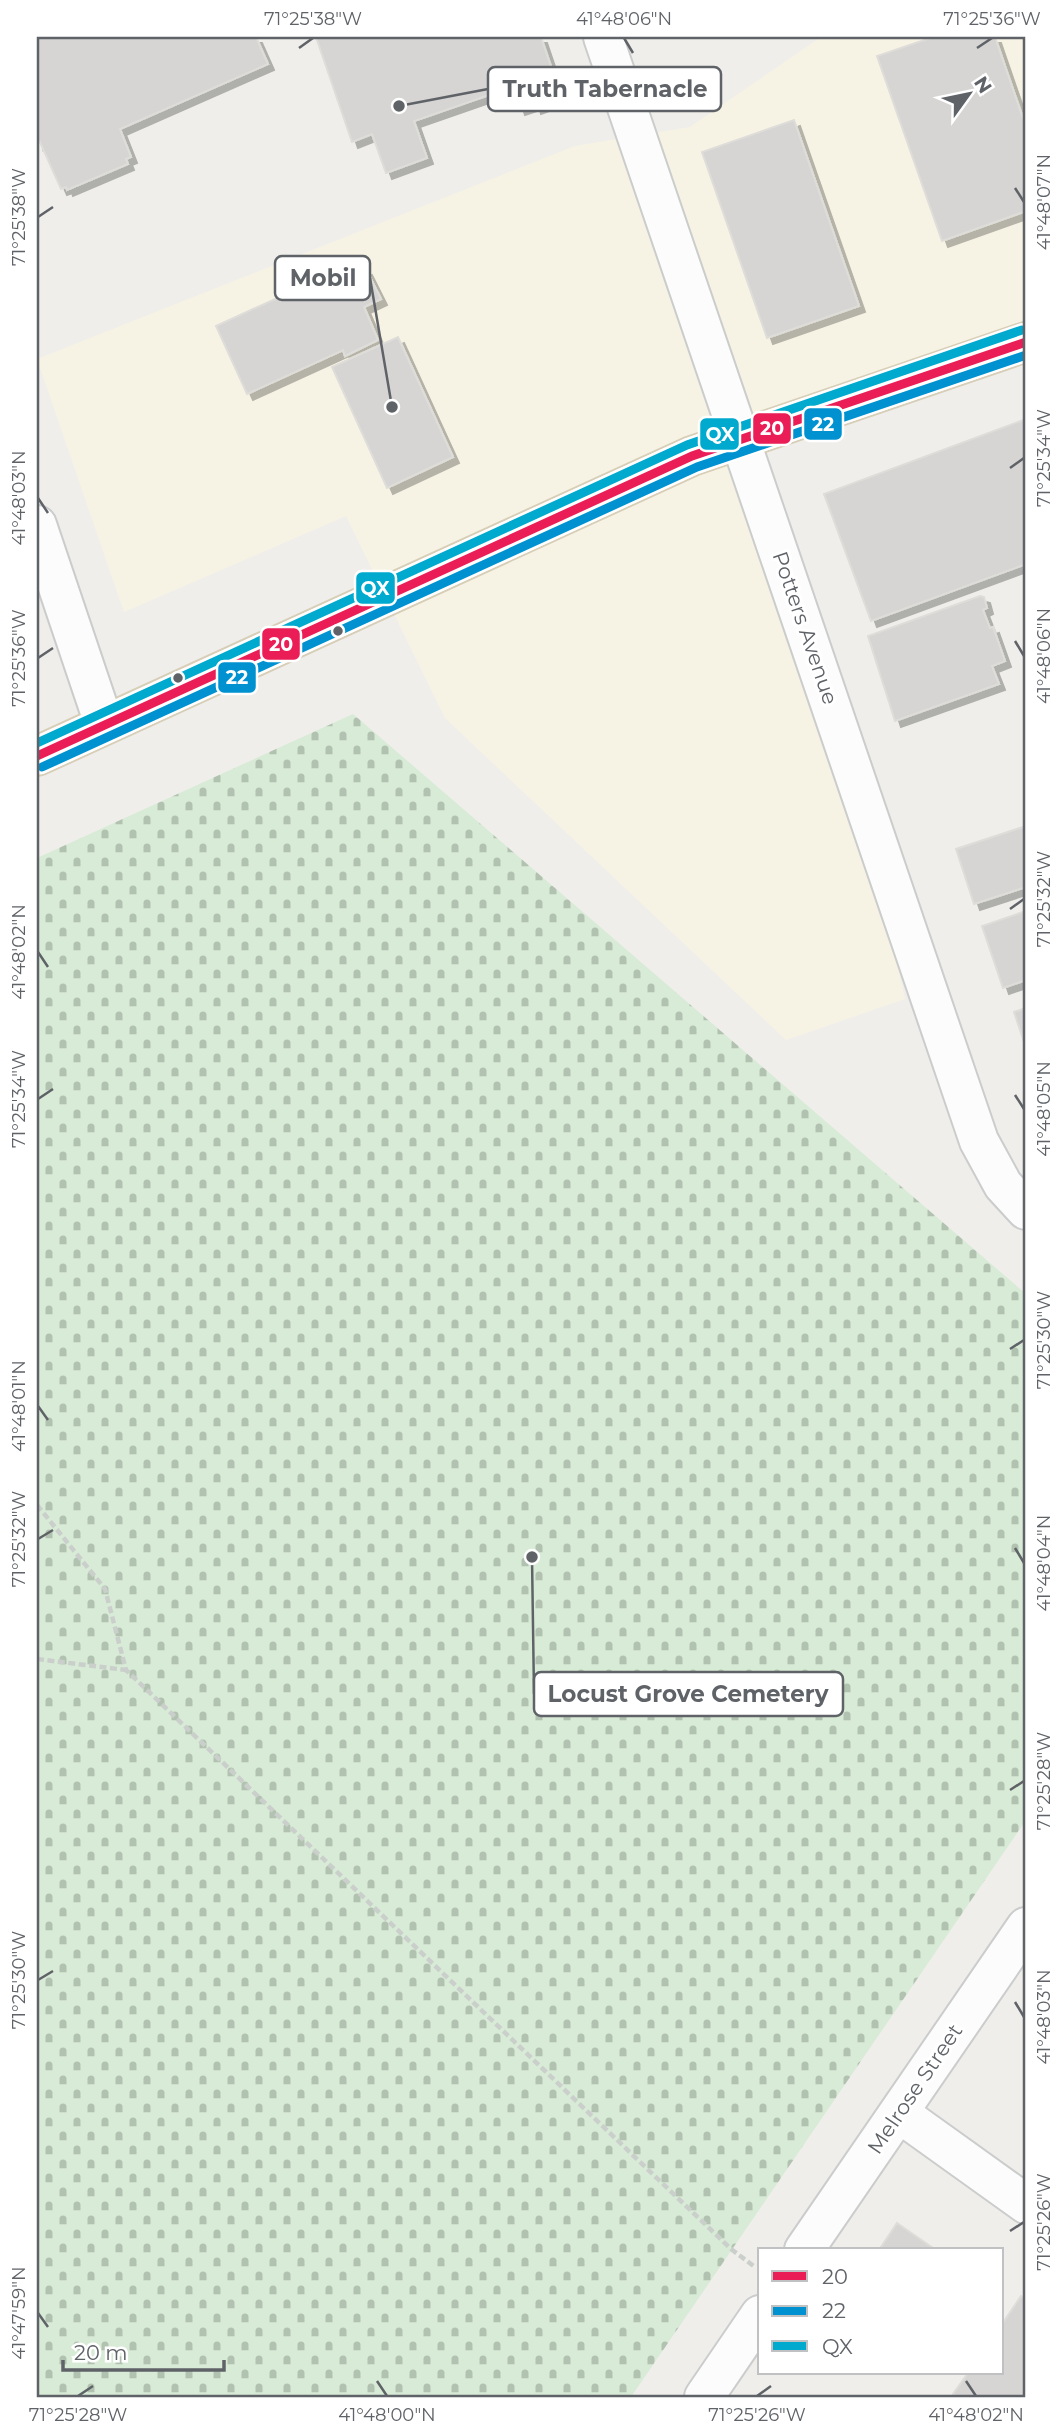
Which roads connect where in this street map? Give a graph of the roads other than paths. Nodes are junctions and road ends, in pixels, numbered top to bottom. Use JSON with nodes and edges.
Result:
{"nodes":[{"id":1,"x":603,"y":37,"type":"edge"},
{"id":2,"x":1026,"y":342,"type":"edge"},
{"id":3,"x":740,"y":439,"type":"junction"},
{"id":4,"x":37,"y":525,"type":"edge"},
{"id":5,"x":104,"y":724,"type":"junction"},
{"id":6,"x":37,"y":757,"type":"edge"},
{"id":7,"x":1026,"y":1210,"type":"edge"},
{"id":8,"x":1026,"y":1927,"type":"edge"},
{"id":9,"x":899,"y":2113,"type":"junction"},
{"id":10,"x":1026,"y":2204,"type":"edge"},
{"id":11,"x":805,"y":2248,"type":"edge"},
{"id":12,"x":758,"y":2318,"type":"edge"},
{"id":13,"x":704,"y":2397,"type":"edge"}],
"edges":[{"from":1,"to":3,"type":"street","name":"Potters Avenue"},
{"from":2,"to":3,"type":"main road"},
{"from":3,"to":5,"type":"main road"},
{"from":3,"to":7,"type":"street","name":"Potters Avenue"},
{"from":4,"to":5,"type":"street"},
{"from":5,"to":6,"type":"main road"},
{"from":8,"to":9,"type":"street","name":"Melrose Street"},
{"from":9,"to":10,"type":"street"},
{"from":9,"to":11,"type":"street","name":"Melrose Street"},
{"from":12,"to":13,"type":"street"}]}
